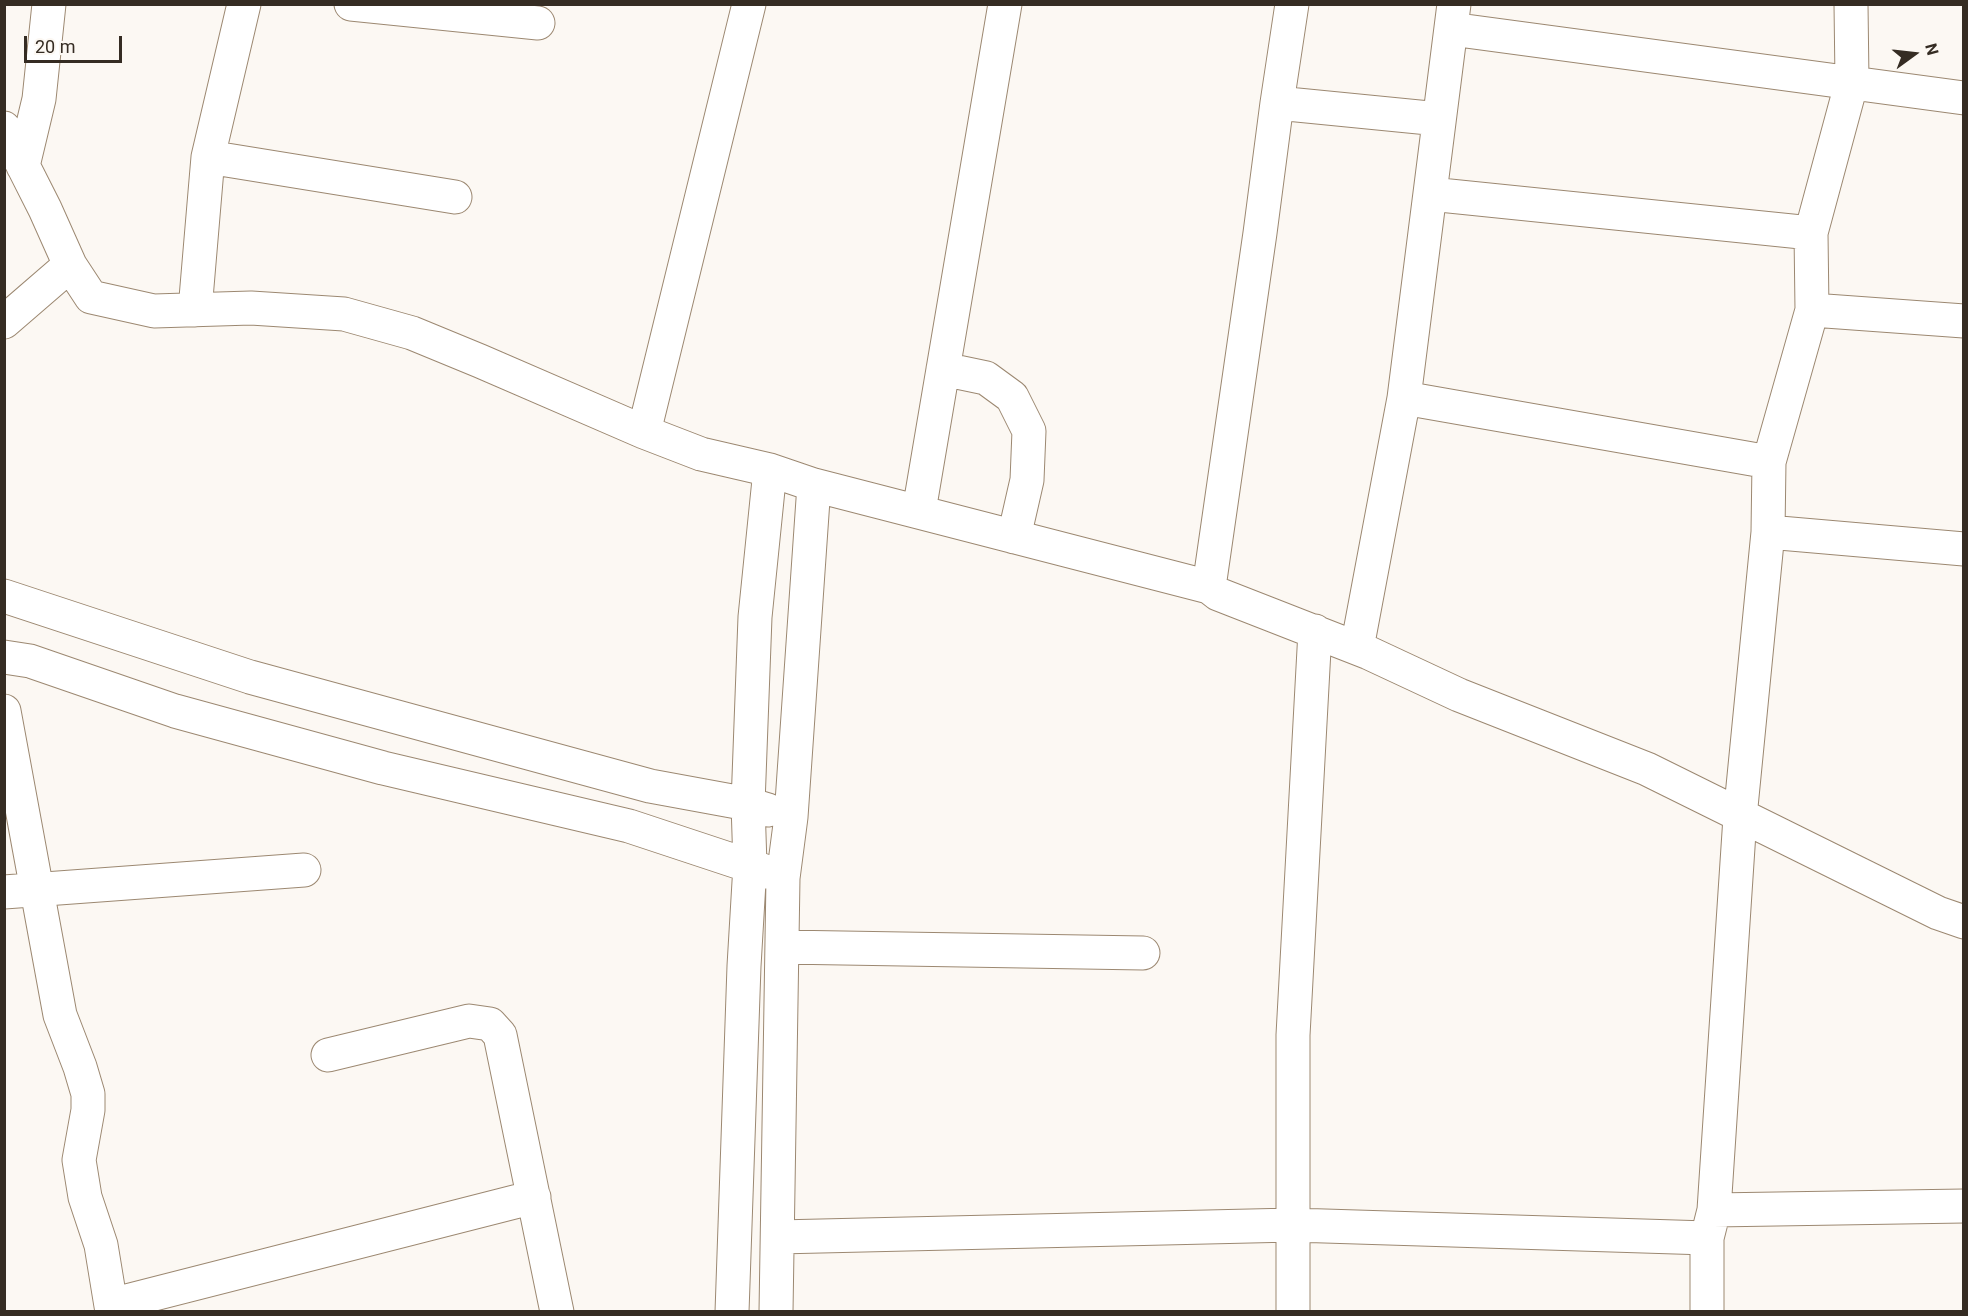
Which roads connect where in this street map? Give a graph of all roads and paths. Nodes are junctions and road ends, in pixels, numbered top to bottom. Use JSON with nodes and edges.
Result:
{"nodes":[{"id":1,"x":49,"y":4,"type":"edge"},
{"id":2,"x":244,"y":4,"type":"edge"},
{"id":3,"x":351,"y":4,"type":"edge"},
{"id":4,"x":749,"y":4,"type":"edge"},
{"id":5,"x":1005,"y":4,"type":"edge"},
{"id":6,"x":1292,"y":4,"type":"edge"},
{"id":7,"x":1851,"y":4,"type":"edge"},
{"id":8,"x":1453,"y":17,"type":"edge"},
{"id":9,"x":538,"y":23,"type":"dead end"},
{"id":10,"x":1852,"y":81,"type":"junction"},
{"id":11,"x":1964,"y":98,"type":"edge"},
{"id":12,"x":1276,"y":103,"type":"junction"},
{"id":13,"x":1439,"y":119,"type":"junction"},
{"id":14,"x":4,"y":128,"type":"edge"},
{"id":15,"x":208,"y":157,"type":"junction"},
{"id":16,"x":23,"y":166,"type":"junction"},
{"id":17,"x":1430,"y":194,"type":"junction"},
{"id":18,"x":455,"y":197,"type":"dead end"},
{"id":19,"x":1811,"y":233,"type":"junction"},
{"id":20,"x":69,"y":265,"type":"junction"},
{"id":21,"x":195,"y":310,"type":"junction"},
{"id":22,"x":1812,"y":310,"type":"junction"},
{"id":23,"x":1964,"y":321,"type":"edge"},
{"id":24,"x":4,"y":322,"type":"edge"},
{"id":25,"x":943,"y":369,"type":"junction"},
{"id":26,"x":1404,"y":399,"type":"junction"},
{"id":27,"x":644,"y":432,"type":"junction"},
{"id":28,"x":1769,"y":462,"type":"junction"},
{"id":29,"x":770,"y":470,"type":"junction"},
{"id":30,"x":814,"y":485,"type":"junction"},
{"id":31,"x":919,"y":511,"type":"junction"},
{"id":32,"x":1768,"y":532,"type":"junction"},
{"id":33,"x":1014,"y":537,"type":"junction"},
{"id":34,"x":1964,"y":549,"type":"edge"},
{"id":35,"x":1209,"y":587,"type":"junction"},
{"id":36,"x":4,"y":596,"type":"edge"},
{"id":37,"x":1315,"y":631,"type":"junction"},
{"id":38,"x":1357,"y":648,"type":"junction"},
{"id":39,"x":4,"y":657,"type":"edge"},
{"id":40,"x":4,"y":711,"type":"edge"},
{"id":41,"x":748,"y":804,"type":"junction"},
{"id":42,"x":791,"y":817,"type":"junction"},
{"id":43,"x":1740,"y":817,"type":"junction"},
{"id":44,"x":750,"y":866,"type":"junction"},
{"id":45,"x":304,"y":870,"type":"dead end"},
{"id":46,"x":783,"y":878,"type":"junction"},
{"id":47,"x":37,"y":889,"type":"junction"},
{"id":48,"x":4,"y":892,"type":"edge"},
{"id":49,"x":1964,"y":922,"type":"edge"},
{"id":50,"x":783,"y":947,"type":"junction"},
{"id":51,"x":1143,"y":953,"type":"dead end"},
{"id":52,"x":328,"y":1055,"type":"dead end"},
{"id":53,"x":534,"y":1197,"type":"junction"},
{"id":54,"x":1964,"y":1206,"type":"edge"},
{"id":55,"x":1711,"y":1224,"type":"junction"},
{"id":56,"x":1293,"y":1225,"type":"junction"},
{"id":57,"x":778,"y":1237,"type":"junction"},
{"id":58,"x":111,"y":1308,"type":"edge"},
{"id":59,"x":557,"y":1311,"type":"edge"},
{"id":60,"x":732,"y":1311,"type":"edge"},
{"id":61,"x":776,"y":1311,"type":"edge"},
{"id":62,"x":1293,"y":1311,"type":"edge"},
{"id":63,"x":1707,"y":1311,"type":"edge"}],
"edges":[{"from":1,"to":16,"type":"street"},
{"from":2,"to":15,"type":"street"},
{"from":3,"to":9,"type":"street"},
{"from":4,"to":27,"type":"street"},
{"from":5,"to":25,"type":"street"},
{"from":6,"to":12,"type":"street"},
{"from":7,"to":10,"type":"street"},
{"from":8,"to":10,"type":"street"},
{"from":8,"to":13,"type":"street"},
{"from":10,"to":11,"type":"street"},
{"from":10,"to":19,"type":"street"},
{"from":12,"to":13,"type":"street"},
{"from":12,"to":35,"type":"street"},
{"from":13,"to":17,"type":"street"},
{"from":14,"to":16,"type":"street"},
{"from":15,"to":18,"type":"street"},
{"from":15,"to":21,"type":"street"},
{"from":16,"to":20,"type":"street"},
{"from":17,"to":19,"type":"street"},
{"from":17,"to":26,"type":"street"},
{"from":19,"to":22,"type":"street"},
{"from":20,"to":21,"type":"street"},
{"from":20,"to":24,"type":"street"},
{"from":21,"to":27,"type":"street"},
{"from":22,"to":23,"type":"street"},
{"from":22,"to":28,"type":"street"},
{"from":25,"to":31,"type":"street"},
{"from":25,"to":33,"type":"street"},
{"from":26,"to":28,"type":"street"},
{"from":26,"to":38,"type":"street"},
{"from":27,"to":29,"type":"street"},
{"from":28,"to":32,"type":"street"},
{"from":29,"to":30,"type":"street"},
{"from":29,"to":41,"type":"street"},
{"from":30,"to":31,"type":"street"},
{"from":30,"to":42,"type":"street"},
{"from":31,"to":33,"type":"street"},
{"from":32,"to":34,"type":"street"},
{"from":32,"to":43,"type":"street"},
{"from":33,"to":35,"type":"street"},
{"from":35,"to":37,"type":"street"},
{"from":36,"to":41,"type":"street"},
{"from":37,"to":38,"type":"street"},
{"from":37,"to":56,"type":"street"},
{"from":38,"to":43,"type":"street"},
{"from":39,"to":44,"type":"street"},
{"from":40,"to":47,"type":"street"},
{"from":41,"to":42,"type":"street"},
{"from":41,"to":44,"type":"street"},
{"from":42,"to":46,"type":"street"},
{"from":43,"to":49,"type":"street"},
{"from":43,"to":55,"type":"street"},
{"from":44,"to":46,"type":"street"},
{"from":44,"to":60,"type":"street"},
{"from":45,"to":47,"type":"street"},
{"from":46,"to":50,"type":"street"},
{"from":47,"to":48,"type":"street"},
{"from":47,"to":58,"type":"street"},
{"from":50,"to":51,"type":"street"},
{"from":50,"to":57,"type":"street"},
{"from":52,"to":53,"type":"street"},
{"from":53,"to":58,"type":"street"},
{"from":53,"to":59,"type":"street"},
{"from":54,"to":55,"type":"street"},
{"from":55,"to":56,"type":"street"},
{"from":55,"to":63,"type":"street"},
{"from":56,"to":57,"type":"street"},
{"from":56,"to":62,"type":"street"},
{"from":57,"to":61,"type":"street"}]}
